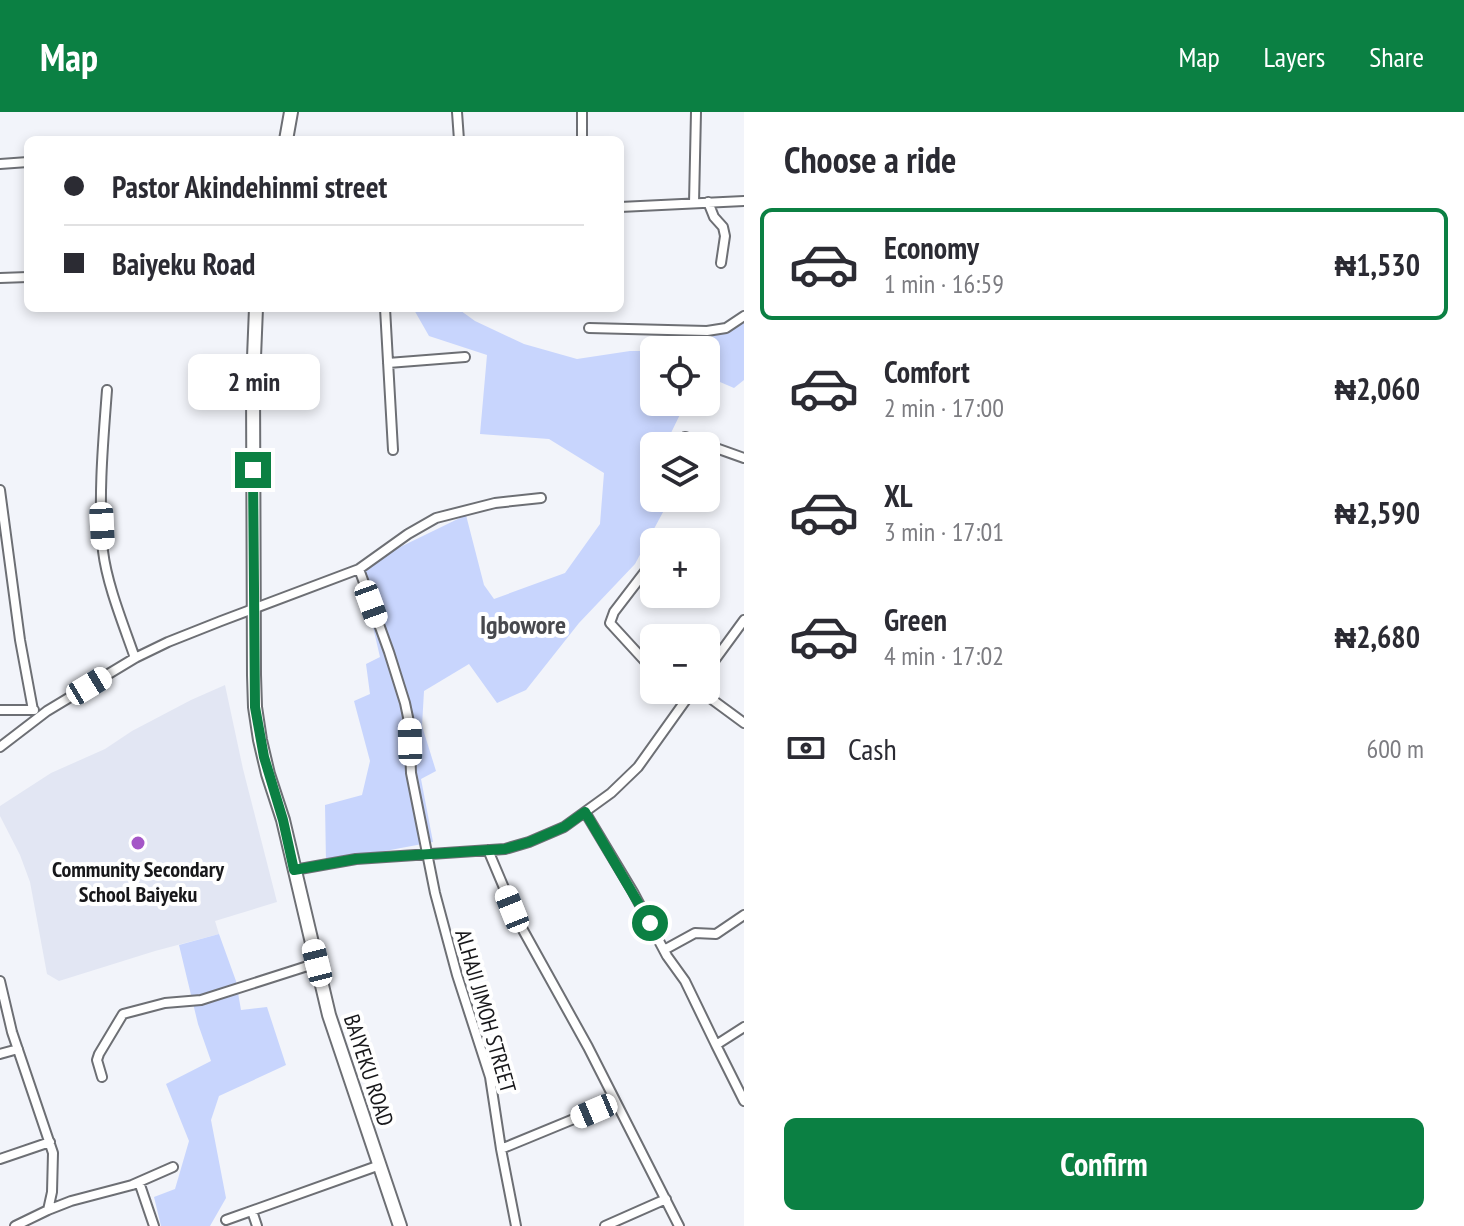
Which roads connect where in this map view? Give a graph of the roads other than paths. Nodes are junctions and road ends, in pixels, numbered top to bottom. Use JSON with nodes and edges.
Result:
{"nodes":[{"id":1,"x":291,"y":112,"type":"edge"},
{"id":2,"x":457,"y":112,"type":"edge"},
{"id":3,"x":582,"y":112,"type":"edge"},
{"id":4,"x":696,"y":112,"type":"edge"},
{"id":5,"x":287,"y":136,"type":"edge"},
{"id":6,"x":459,"y":136,"type":"edge"},
{"id":7,"x":582,"y":136,"type":"edge"},
{"id":8,"x":24,"y":162,"type":"edge"},
{"id":9,"x":0,"y":164,"type":"edge"},
{"id":10,"x":744,"y":201,"type":"edge"},
{"id":11,"x":708,"y":202,"type":"junction"},
{"id":12,"x":694,"y":203,"type":"junction"},
{"id":13,"x":624,"y":207,"type":"edge"},
{"id":14,"x":721,"y":263,"type":"dead end"},
{"id":15,"x":24,"y":277,"type":"edge"},
{"id":16,"x":0,"y":278,"type":"edge"},
{"id":17,"x":256,"y":312,"type":"edge"},
{"id":18,"x":385,"y":312,"type":"edge"},
{"id":19,"x":744,"y":316,"type":"edge"},
{"id":20,"x":589,"y":328,"type":"dead end"},
{"id":21,"x":465,"y":357,"type":"dead end"},
{"id":22,"x":388,"y":363,"type":"junction"},
{"id":23,"x":107,"y":390,"type":"dead end"},
{"id":24,"x":720,"y":449,"type":"edge"},
{"id":25,"x":393,"y":450,"type":"dead end"},
{"id":26,"x":744,"y":458,"type":"edge"},
{"id":27,"x":0,"y":490,"type":"edge"},
{"id":28,"x":541,"y":498,"type":"dead end"},
{"id":29,"x":2,"y":509,"type":"edge"},
{"id":30,"x":359,"y":569,"type":"junction"},
{"id":31,"x":640,"y":578,"type":"edge"},
{"id":32,"x":254,"y":609,"type":"junction"},
{"id":33,"x":744,"y":620,"type":"edge"},
{"id":34,"x":720,"y":653,"type":"edge"},
{"id":35,"x":640,"y":656,"type":"edge"},
{"id":36,"x":135,"y":658,"type":"junction"},
{"id":37,"x":683,"y":704,"type":"edge"},
{"id":38,"x":718,"y":704,"type":"edge"},
{"id":39,"x":15,"y":709,"type":"junction"},
{"id":40,"x":0,"y":710,"type":"edge"},
{"id":41,"x":33,"y":710,"type":"junction"},
{"id":42,"x":47,"y":711,"type":"junction"},
{"id":43,"x":744,"y":723,"type":"edge"},
{"id":44,"x":25,"y":727,"type":"junction"},
{"id":45,"x":0,"y":747,"type":"edge"},
{"id":46,"x":585,"y":812,"type":"junction"},
{"id":47,"x":488,"y":850,"type":"junction"},
{"id":48,"x":426,"y":853,"type":"junction"},
{"id":49,"x":294,"y":870,"type":"junction"},
{"id":50,"x":744,"y":915,"type":"edge"},
{"id":51,"x":664,"y":950,"type":"junction"},
{"id":52,"x":317,"y":963,"type":"junction"},
{"id":53,"x":0,"y":981,"type":"edge"},
{"id":54,"x":744,"y":1027,"type":"edge"},
{"id":55,"x":716,"y":1045,"type":"junction"},
{"id":56,"x":18,"y":1049,"type":"junction"},
{"id":57,"x":0,"y":1054,"type":"edge"},
{"id":58,"x":102,"y":1077,"type":"dead end"},
{"id":59,"x":744,"y":1101,"type":"edge"},
{"id":60,"x":615,"y":1102,"type":"junction"},
{"id":61,"x":50,"y":1142,"type":"junction"},
{"id":62,"x":501,"y":1149,"type":"junction"},
{"id":63,"x":0,"y":1159,"type":"edge"},
{"id":64,"x":380,"y":1165,"type":"junction"},
{"id":65,"x":173,"y":1167,"type":"dead end"},
{"id":66,"x":139,"y":1182,"type":"junction"},
{"id":67,"x":666,"y":1199,"type":"junction"},
{"id":68,"x":48,"y":1210,"type":"junction"},
{"id":69,"x":252,"y":1211,"type":"junction"},
{"id":70,"x":226,"y":1220,"type":"dead end"},
{"id":71,"x":31,"y":1223,"type":"edge"},
{"id":72,"x":15,"y":1226,"type":"edge"},
{"id":73,"x":154,"y":1226,"type":"edge"},
{"id":74,"x":257,"y":1226,"type":"edge"},
{"id":75,"x":400,"y":1226,"type":"edge"},
{"id":76,"x":516,"y":1226,"type":"edge"},
{"id":77,"x":605,"y":1226,"type":"edge"},
{"id":78,"x":679,"y":1226,"type":"edge"}],
"edges":[{"from":1,"to":5,"type":"main road"},
{"from":2,"to":6,"type":"street"},
{"from":3,"to":7,"type":"street"},
{"from":4,"to":12,"type":"street"},
{"from":8,"to":9,"type":"street"},
{"from":10,"to":11,"type":"street"},
{"from":11,"to":12,"type":"street"},
{"from":11,"to":14,"type":"street"},
{"from":12,"to":13,"type":"street"},
{"from":15,"to":16,"type":"street"},
{"from":17,"to":32,"type":"main road","name":"BAIYEKU ROAD"},
{"from":18,"to":22,"type":"street"},
{"from":19,"to":20,"type":"street"},
{"from":21,"to":22,"type":"street"},
{"from":22,"to":25,"type":"street"},
{"from":23,"to":36,"type":"street"},
{"from":24,"to":26,"type":"street"},
{"from":27,"to":29,"type":"street"},
{"from":28,"to":30,"type":"street"},
{"from":29,"to":41,"type":"street"},
{"from":30,"to":32,"type":"street"},
{"from":30,"to":48,"type":"street","name":"ALHAJI JIMOH STREET"},
{"from":31,"to":35,"type":"street"},
{"from":32,"to":36,"type":"street"},
{"from":32,"to":49,"type":"main road","name":"BAIYEKU ROAD"},
{"from":33,"to":34,"type":"street"},
{"from":36,"to":42,"type":"street"},
{"from":37,"to":46,"type":"street"},
{"from":38,"to":43,"type":"street"},
{"from":39,"to":40,"type":"street"},
{"from":39,"to":41,"type":"street"},
{"from":39,"to":44,"type":"street"},
{"from":41,"to":42,"type":"street"},
{"from":42,"to":44,"type":"street"},
{"from":44,"to":45,"type":"street"},
{"from":46,"to":47,"type":"street"},
{"from":46,"to":51,"type":"street"},
{"from":47,"to":48,"type":"street"},
{"from":47,"to":60,"type":"street"},
{"from":48,"to":49,"type":"street"},
{"from":48,"to":62,"type":"street","name":"ALHAJI JIMOH STREET"},
{"from":49,"to":52,"type":"main road","name":"BAIYEKU ROAD"},
{"from":50,"to":51,"type":"street"},
{"from":51,"to":55,"type":"street"},
{"from":52,"to":58,"type":"street"},
{"from":52,"to":64,"type":"main road","name":"BAIYEKU ROAD"},
{"from":53,"to":56,"type":"street"},
{"from":54,"to":55,"type":"street"},
{"from":55,"to":59,"type":"street"},
{"from":56,"to":57,"type":"street"},
{"from":56,"to":61,"type":"street"},
{"from":60,"to":62,"type":"street"},
{"from":60,"to":67,"type":"street"},
{"from":61,"to":63,"type":"street"},
{"from":61,"to":68,"type":"street"},
{"from":62,"to":76,"type":"street","name":"ALHAJI JIMOH STREET"},
{"from":64,"to":69,"type":"street"},
{"from":64,"to":75,"type":"main road","name":"BAIYEKU ROAD"},
{"from":65,"to":66,"type":"street"},
{"from":66,"to":68,"type":"street"},
{"from":66,"to":73,"type":"street"},
{"from":67,"to":77,"type":"street"},
{"from":67,"to":78,"type":"street"},
{"from":68,"to":71,"type":"street"},
{"from":69,"to":70,"type":"street"},
{"from":69,"to":74,"type":"street"},
{"from":71,"to":72,"type":"street"}]}
